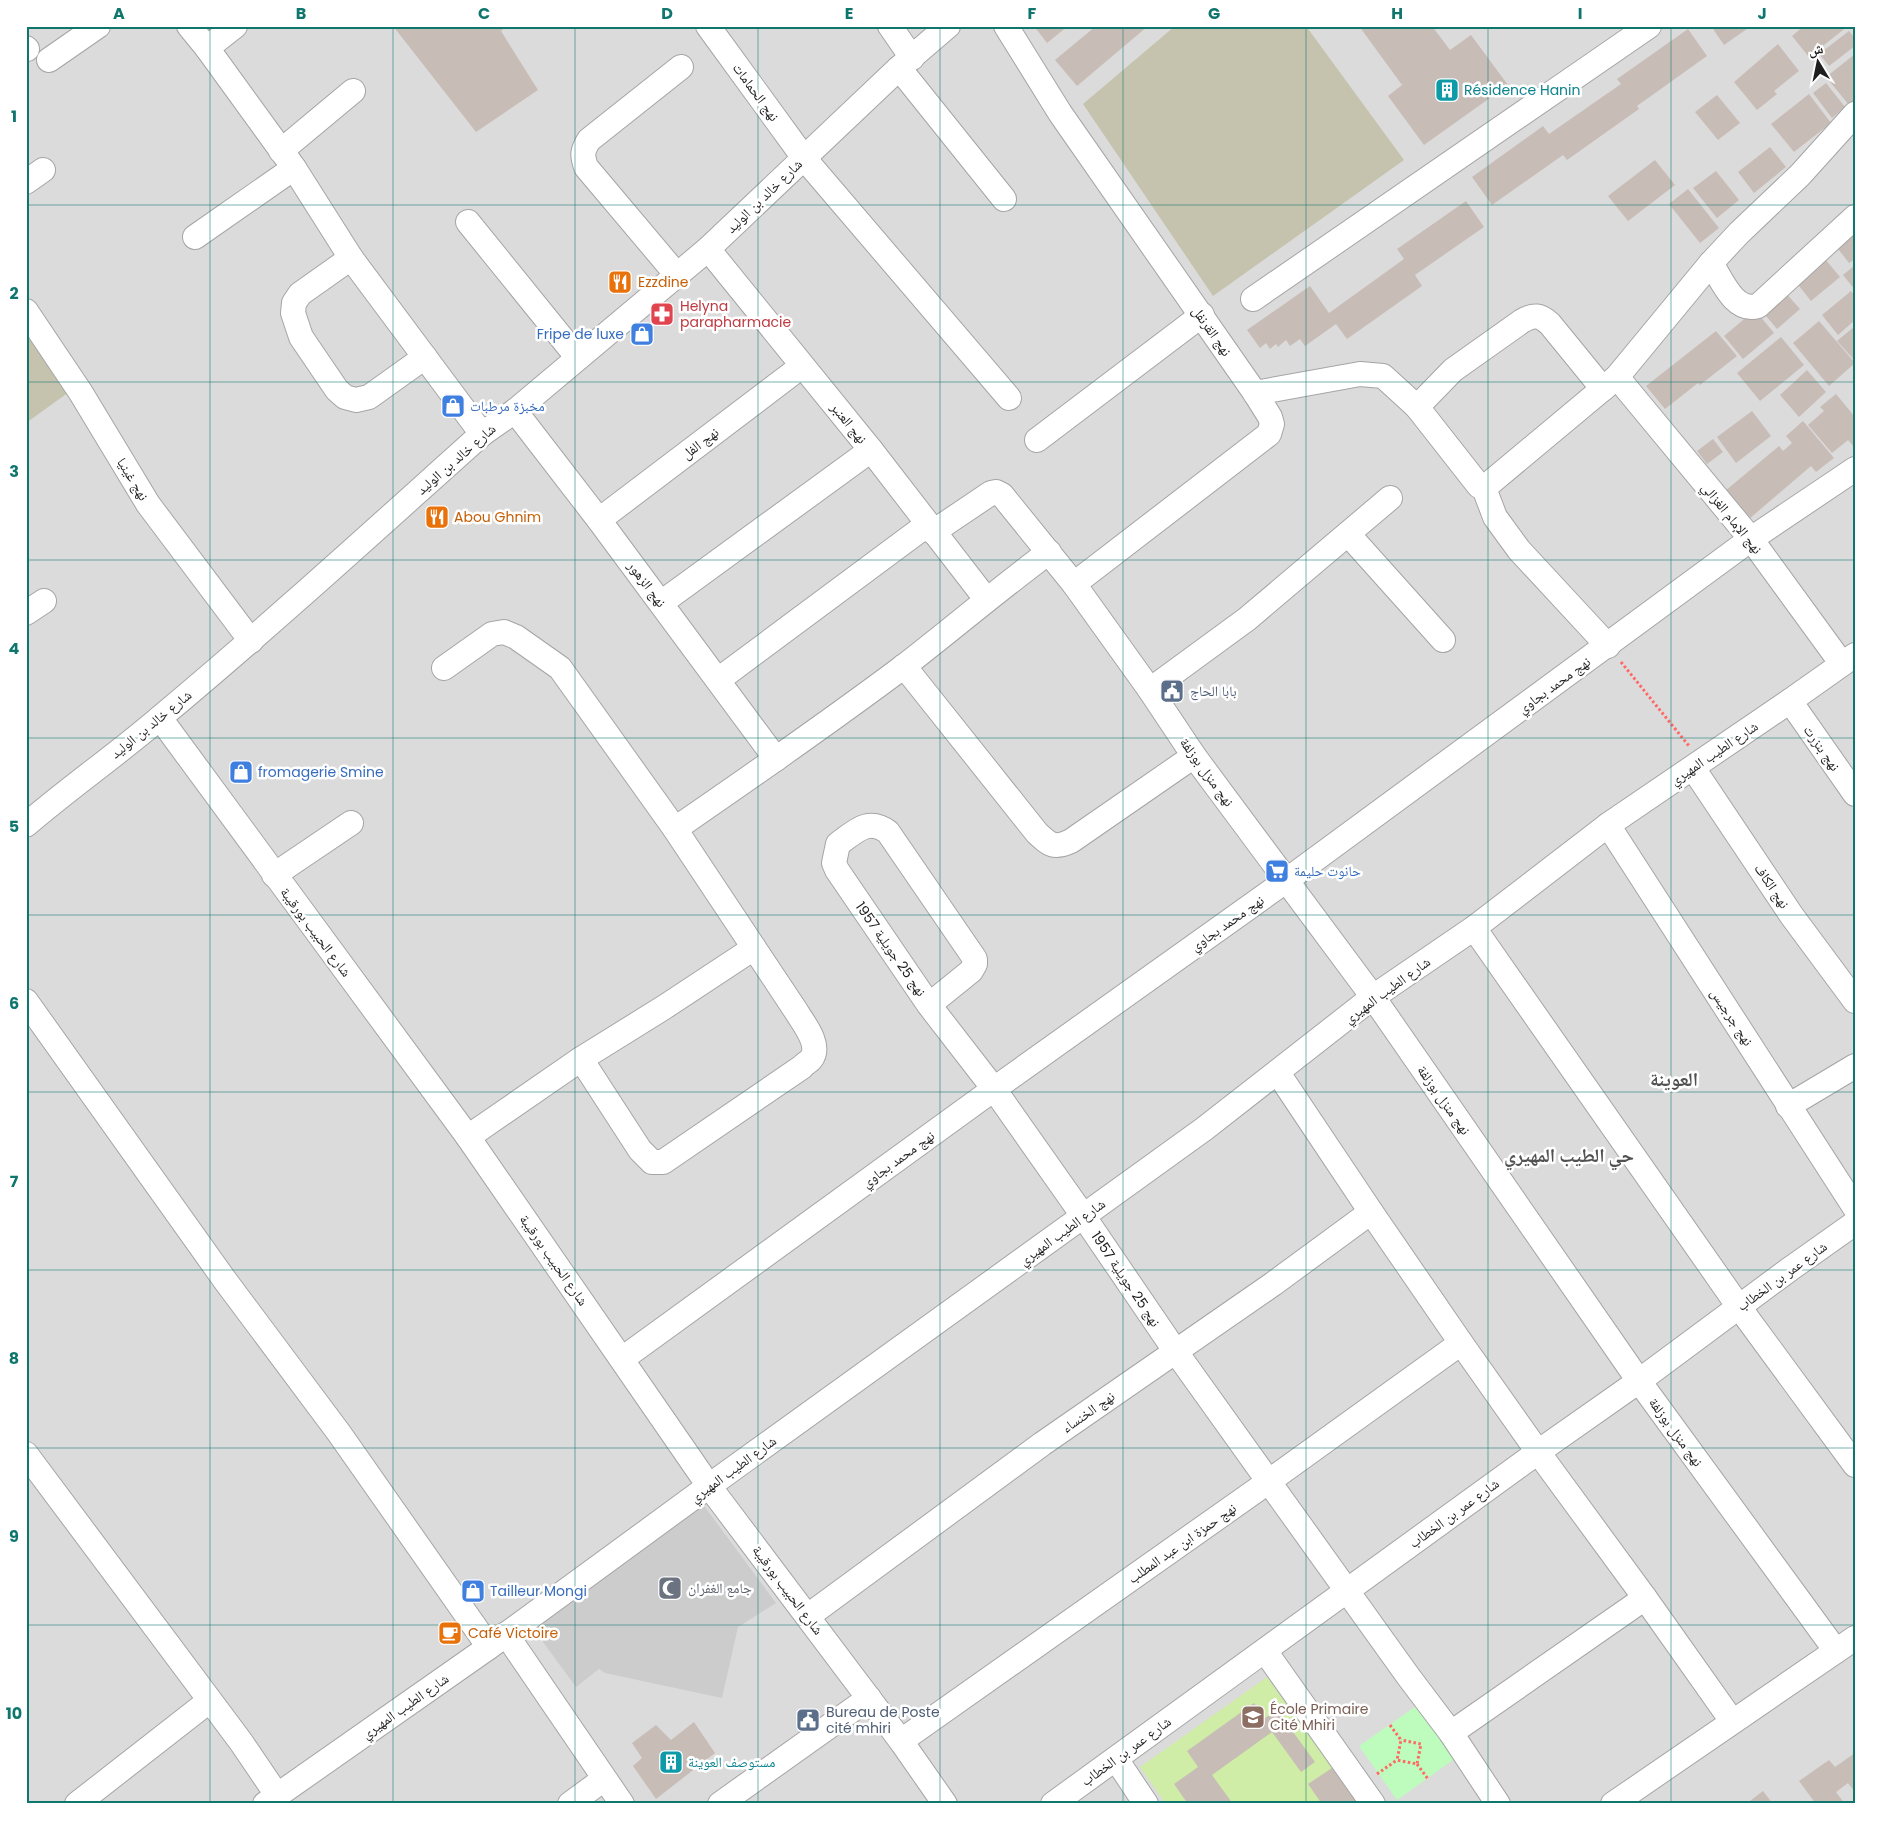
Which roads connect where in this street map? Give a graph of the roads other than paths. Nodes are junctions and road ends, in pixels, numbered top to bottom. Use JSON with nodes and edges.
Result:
{"nodes":[{"id":1,"x":98,"y":26,"type":"edge"},
{"id":2,"x":189,"y":26,"type":"edge"},
{"id":3,"x":235,"y":26,"type":"edge"},
{"id":4,"x":708,"y":26,"type":"edge"},
{"id":5,"x":890,"y":26,"type":"edge"},
{"id":6,"x":948,"y":26,"type":"edge"},
{"id":7,"x":1006,"y":26,"type":"edge"},
{"id":8,"x":1649,"y":26,"type":"edge"},
{"id":9,"x":207,"y":48,"type":"junction"},
{"id":10,"x":49,"y":60,"type":"dead end"},
{"id":11,"x":906,"y":63,"type":"junction"},
{"id":12,"x":681,"y":67,"type":"dead end"},
{"id":13,"x":353,"y":91,"type":"dead end"},
{"id":14,"x":1855,"y":114,"type":"edge"},
{"id":15,"x":804,"y":158,"type":"junction"},
{"id":16,"x":288,"y":160,"type":"junction"},
{"id":17,"x":1004,"y":199,"type":"dead end"},
{"id":18,"x":1855,"y":217,"type":"edge"},
{"id":19,"x":468,"y":222,"type":"dead end"},
{"id":20,"x":195,"y":237,"type":"dead end"},
{"id":21,"x":708,"y":249,"type":"junction"},
{"id":22,"x":351,"y":258,"type":"junction"},
{"id":23,"x":1711,"y":263,"type":"junction"},
{"id":24,"x":677,"y":275,"type":"junction"},
{"id":25,"x":1253,"y":299,"type":"dead end"},
{"id":26,"x":26,"y":311,"type":"edge"},
{"id":27,"x":1202,"y":315,"type":"junction"},
{"id":28,"x":426,"y":357,"type":"junction"},
{"id":29,"x":578,"y":358,"type":"junction"},
{"id":30,"x":802,"y":366,"type":"junction"},
{"id":31,"x":1610,"y":383,"type":"junction"},
{"id":32,"x":1255,"y":393,"type":"junction"},
{"id":33,"x":1009,"y":398,"type":"dead end"},
{"id":34,"x":1417,"y":407,"type":"junction"},
{"id":35,"x":515,"y":411,"type":"junction"},
{"id":36,"x":482,"y":434,"type":"junction"},
{"id":37,"x":1037,"y":440,"type":"dead end"},
{"id":38,"x":870,"y":450,"type":"junction"},
{"id":39,"x":1855,"y":469,"type":"edge"},
{"id":40,"x":1484,"y":488,"type":"junction"},
{"id":41,"x":1390,"y":498,"type":"dead end"},
{"id":42,"x":599,"y":520,"type":"junction"},
{"id":43,"x":930,"y":528,"type":"junction"},
{"id":44,"x":1348,"y":534,"type":"junction"},
{"id":45,"x":1751,"y":539,"type":"junction"},
{"id":46,"x":1049,"y":552,"type":"junction"},
{"id":47,"x":1074,"y":584,"type":"junction"},
{"id":48,"x":986,"y":599,"type":"junction"},
{"id":49,"x":661,"y":603,"type":"junction"},
{"id":50,"x":1443,"y":640,"type":"dead end"},
{"id":51,"x":251,"y":641,"type":"junction"},
{"id":52,"x":1608,"y":646,"type":"junction"},
{"id":53,"x":1848,"y":659,"type":"edge"},
{"id":54,"x":904,"y":666,"type":"junction"},
{"id":55,"x":444,"y":668,"type":"dead end"},
{"id":56,"x":718,"y":680,"type":"junction"},
{"id":57,"x":1150,"y":690,"type":"junction"},
{"id":58,"x":1790,"y":701,"type":"junction"},
{"id":59,"x":160,"y":718,"type":"junction"},
{"id":60,"x":1194,"y":756,"type":"junction"},
{"id":61,"x":776,"y":759,"type":"junction"},
{"id":62,"x":1697,"y":764,"type":"junction"},
{"id":63,"x":1855,"y":794,"type":"edge"},
{"id":64,"x":351,"y":823,"type":"dead end"},
{"id":65,"x":26,"y":825,"type":"edge"},
{"id":66,"x":1608,"y":825,"type":"junction"},
{"id":67,"x":674,"y":829,"type":"junction"},
{"id":68,"x":274,"y":875,"type":"junction"},
{"id":69,"x":1287,"y":880,"type":"junction"},
{"id":70,"x":1474,"y":928,"type":"junction"},
{"id":71,"x":754,"y":948,"type":"junction"},
{"id":72,"x":1373,"y":997,"type":"junction"},
{"id":73,"x":26,"y":1001,"type":"edge"},
{"id":74,"x":1855,"y":1001,"type":"edge"},
{"id":75,"x":929,"y":1004,"type":"junction"},
{"id":76,"x":581,"y":1059,"type":"junction"},
{"id":77,"x":1855,"y":1066,"type":"edge"},
{"id":78,"x":1278,"y":1073,"type":"junction"},
{"id":79,"x":994,"y":1089,"type":"junction"},
{"id":80,"x":1788,"y":1106,"type":"junction"},
{"id":81,"x":468,"y":1137,"type":"junction"},
{"id":82,"x":1855,"y":1208,"type":"edge"},
{"id":83,"x":1371,"y":1212,"type":"junction"},
{"id":84,"x":1084,"y":1216,"type":"junction"},
{"id":85,"x":1855,"y":1223,"type":"edge"},
{"id":86,"x":1739,"y":1306,"type":"junction"},
{"id":87,"x":1462,"y":1343,"type":"junction"},
{"id":88,"x":1176,"y":1352,"type":"junction"},
{"id":89,"x":622,"y":1359,"type":"junction"},
{"id":90,"x":1639,"y":1381,"type":"junction"},
{"id":91,"x":1538,"y":1452,"type":"junction"},
{"id":92,"x":26,"y":1454,"type":"edge"},
{"id":93,"x":1855,"y":1465,"type":"edge"},
{"id":94,"x":1268,"y":1482,"type":"junction"},
{"id":95,"x":709,"y":1486,"type":"junction"},
{"id":96,"x":1346,"y":1590,"type":"junction"},
{"id":97,"x":1645,"y":1598,"type":"junction"},
{"id":98,"x":808,"y":1616,"type":"junction"},
{"id":99,"x":498,"y":1640,"type":"junction"},
{"id":100,"x":1846,"y":1644,"type":"edge"},
{"id":101,"x":1265,"y":1651,"type":"junction"},
{"id":102,"x":869,"y":1698,"type":"junction"},
{"id":103,"x":208,"y":1701,"type":"junction"},
{"id":104,"x":1732,"y":1721,"type":"junction"},
{"id":105,"x":1451,"y":1733,"type":"junction"},
{"id":106,"x":901,"y":1741,"type":"junction"},
{"id":107,"x":1116,"y":1759,"type":"junction"},
{"id":108,"x":604,"y":1779,"type":"junction"},
{"id":109,"x":271,"y":1799,"type":"edge"},
{"id":110,"x":77,"y":1804,"type":"edge"},
{"id":111,"x":570,"y":1804,"type":"edge"},
{"id":112,"x":622,"y":1804,"type":"edge"},
{"id":113,"x":720,"y":1804,"type":"edge"},
{"id":114,"x":945,"y":1804,"type":"edge"},
{"id":115,"x":1053,"y":1804,"type":"edge"},
{"id":116,"x":1146,"y":1804,"type":"edge"},
{"id":117,"x":1373,"y":1804,"type":"edge"},
{"id":118,"x":1498,"y":1804,"type":"edge"},
{"id":119,"x":1613,"y":1804,"type":"edge"}],
"edges":[{"from":1,"to":10,"type":"street"},
{"from":2,"to":9,"type":"street"},
{"from":3,"to":9,"type":"street"},
{"from":4,"to":15,"type":"street","name":"نهج الحمامات"},
{"from":5,"to":11,"type":"street"},
{"from":6,"to":11,"type":"street","name":"شارع خالد بن الوليد"},
{"from":7,"to":27,"type":"street","name":"نهج القرنفل"},
{"from":8,"to":25,"type":"street"},
{"from":9,"to":16,"type":"street"},
{"from":11,"to":15,"type":"street","name":"شارع خالد بن الوليد"},
{"from":11,"to":17,"type":"street"},
{"from":12,"to":24,"type":"street"},
{"from":13,"to":16,"type":"street"},
{"from":14,"to":23,"type":"street"},
{"from":15,"to":21,"type":"street","name":"شارع خالد بن الوليد"},
{"from":15,"to":33,"type":"street","name":"نهج الحمامات"},
{"from":16,"to":20,"type":"street"},
{"from":16,"to":22,"type":"street"},
{"from":18,"to":23,"type":"street"},
{"from":19,"to":29,"type":"street"},
{"from":21,"to":24,"type":"street","name":"شارع خالد بن الوليد"},
{"from":21,"to":30,"type":"street","name":"نهج العنبر"},
{"from":22,"to":28,"type":"street"},
{"from":22,"to":28,"type":"street"},
{"from":23,"to":31,"type":"street"},
{"from":24,"to":29,"type":"street","name":"شارع خالد بن الوليد"},
{"from":26,"to":51,"type":"street","name":"نهج غينيا"},
{"from":27,"to":32,"type":"street","name":"نهج القرنفل"},
{"from":27,"to":37,"type":"street"},
{"from":28,"to":36,"type":"street"},
{"from":29,"to":35,"type":"street","name":"شارع خالد بن الوليد"},
{"from":30,"to":38,"type":"street","name":"نهج العنبر"},
{"from":30,"to":42,"type":"street","name":"نهج الفل"},
{"from":31,"to":34,"type":"street","name":"نهج الإمام الغزالي"},
{"from":31,"to":40,"type":"street"},
{"from":31,"to":45,"type":"street","name":"نهج الإمام الغزالي"},
{"from":32,"to":34,"type":"street"},
{"from":32,"to":47,"type":"street","name":"نهج القرنفل"},
{"from":34,"to":40,"type":"street"},
{"from":35,"to":36,"type":"street","name":"شارع خالد بن الوليد"},
{"from":35,"to":42,"type":"street","name":"نهج الزهور"},
{"from":36,"to":51,"type":"street","name":"شارع خالد بن الوليد"},
{"from":38,"to":43,"type":"street","name":"نهج العنبر"},
{"from":38,"to":49,"type":"street"},
{"from":39,"to":45,"type":"street","name":"نهج محمد بجاوي"},
{"from":40,"to":52,"type":"street"},
{"from":41,"to":44,"type":"street"},
{"from":42,"to":49,"type":"street","name":"نهج الزهور"},
{"from":43,"to":46,"type":"street","name":"نهج منزل بوزلفة"},
{"from":43,"to":48,"type":"street","name":"نهج العنبر"},
{"from":43,"to":56,"type":"street"},
{"from":44,"to":50,"type":"street"},
{"from":44,"to":57,"type":"street"},
{"from":45,"to":52,"type":"street","name":"نهج محمد بجاوي"},
{"from":45,"to":53,"type":"street","name":"نهج الإمام الغزالي"},
{"from":46,"to":47,"type":"street","name":"نهج منزل بوزلفة"},
{"from":46,"to":48,"type":"street"},
{"from":47,"to":57,"type":"street","name":"نهج منزل بوزلفة"},
{"from":48,"to":54,"type":"street"},
{"from":49,"to":56,"type":"street","name":"نهج الزهور"},
{"from":51,"to":59,"type":"street","name":"شارع خالد بن الوليد"},
{"from":52,"to":69,"type":"street","name":"نهج محمد بجاوي"},
{"from":53,"to":58,"type":"street","name":"شارع الطيب المهيري"},
{"from":54,"to":60,"type":"street"},
{"from":54,"to":61,"type":"street"},
{"from":55,"to":67,"type":"street"},
{"from":56,"to":61,"type":"street","name":"نهج الزهور"},
{"from":57,"to":60,"type":"street","name":"نهج منزل بوزلفة"},
{"from":58,"to":62,"type":"street","name":"شارع الطيب المهيري"},
{"from":58,"to":63,"type":"street","name":"نهج بنزرت"},
{"from":59,"to":65,"type":"street","name":"شارع خالد بن الوليد"},
{"from":59,"to":68,"type":"street","name":"شارع الحبيب بورقيبة"},
{"from":60,"to":69,"type":"street","name":"نهج منزل بوزلفة"},
{"from":61,"to":67,"type":"street"},
{"from":62,"to":66,"type":"street","name":"شارع الطيب المهيري"},
{"from":62,"to":74,"type":"street","name":"نهج الكاف"},
{"from":64,"to":68,"type":"street"},
{"from":66,"to":70,"type":"street","name":"شارع الطيب المهيري"},
{"from":66,"to":80,"type":"street","name":"نهج جرجيس"},
{"from":67,"to":71,"type":"street"},
{"from":68,"to":81,"type":"street","name":"شارع الحبيب بورقيبة"},
{"from":69,"to":72,"type":"street","name":"نهج منزل بوزلفة"},
{"from":69,"to":79,"type":"street","name":"نهج محمد بجاوي"},
{"from":70,"to":72,"type":"street","name":"شارع الطيب المهيري"},
{"from":70,"to":86,"type":"street"},
{"from":71,"to":76,"type":"street"},
{"from":71,"to":76,"type":"street"},
{"from":72,"to":78,"type":"street","name":"شارع الطيب المهيري"},
{"from":72,"to":90,"type":"street","name":"نهج منزل بوزلفة"},
{"from":73,"to":99,"type":"street"},
{"from":75,"to":75,"type":"street","name":"نهج 25 جويلية 1957"},
{"from":75,"to":79,"type":"street","name":"نهج 25 جويلية 1957"},
{"from":76,"to":81,"type":"street"},
{"from":77,"to":80,"type":"street"},
{"from":78,"to":83,"type":"street"},
{"from":78,"to":84,"type":"street","name":"شارع الطيب المهيري"},
{"from":79,"to":84,"type":"street","name":"نهج 25 جويلية 1957"},
{"from":79,"to":89,"type":"street","name":"نهج محمد بجاوي"},
{"from":80,"to":82,"type":"street","name":"نهج جرجيس"},
{"from":81,"to":89,"type":"street","name":"شارع الحبيب بورقيبة"},
{"from":83,"to":87,"type":"street"},
{"from":83,"to":88,"type":"street","name":"نهج الخنساء"},
{"from":84,"to":88,"type":"street","name":"نهج 25 جويلية 1957"},
{"from":84,"to":95,"type":"street","name":"شارع الطيب المهيري"},
{"from":85,"to":86,"type":"street","name":"شارع عمر بن الخطاب"},
{"from":86,"to":90,"type":"street","name":"شارع عمر بن الخطاب"},
{"from":86,"to":93,"type":"street"},
{"from":87,"to":91,"type":"street"},
{"from":87,"to":94,"type":"street","name":"نهج حمزة ابن عبد المطلب"},
{"from":88,"to":94,"type":"street","name":"نهج 25 جويلية 1957"},
{"from":88,"to":98,"type":"street","name":"نهج الخنساء"},
{"from":89,"to":95,"type":"street","name":"شارع الحبيب بورقيبة"},
{"from":90,"to":91,"type":"street","name":"شارع عمر بن الخطاب"},
{"from":90,"to":100,"type":"street","name":"نهج منزل بوزلفة"},
{"from":91,"to":96,"type":"street","name":"شارع عمر بن الخطاب"},
{"from":91,"to":97,"type":"street"},
{"from":92,"to":103,"type":"street"},
{"from":94,"to":96,"type":"street","name":"نهج 25 جويلية 1957"},
{"from":94,"to":106,"type":"street","name":"نهج حمزة ابن عبد المطلب"},
{"from":95,"to":98,"type":"street","name":"شارع الحبيب بورقيبة"},
{"from":95,"to":99,"type":"street","name":"شارع الطيب المهيري"},
{"from":96,"to":101,"type":"street","name":"شارع عمر بن الخطاب"},
{"from":96,"to":105,"type":"street","name":"نهج 25 جويلية 1957"},
{"from":97,"to":104,"type":"street"},
{"from":97,"to":105,"type":"street"},
{"from":98,"to":102,"type":"street","name":"شارع الحبيب بورقيبة"},
{"from":99,"to":108,"type":"street"},
{"from":99,"to":109,"type":"street","name":"شارع الطيب المهيري"},
{"from":100,"to":104,"type":"street"},
{"from":101,"to":107,"type":"street","name":"شارع عمر بن الخطاب"},
{"from":101,"to":117,"type":"street"},
{"from":102,"to":106,"type":"street","name":"شارع الحبيب بورقيبة"},
{"from":102,"to":113,"type":"street"},
{"from":103,"to":109,"type":"street"},
{"from":103,"to":110,"type":"street"},
{"from":104,"to":119,"type":"street"},
{"from":105,"to":118,"type":"street","name":"نهج 25 جويلية 1957"},
{"from":106,"to":114,"type":"street","name":"شارع الحبيب بورقيبة"},
{"from":107,"to":115,"type":"street","name":"شارع عمر بن الخطاب"},
{"from":107,"to":116,"type":"street"},
{"from":108,"to":111,"type":"street"},
{"from":108,"to":112,"type":"street"}]}
